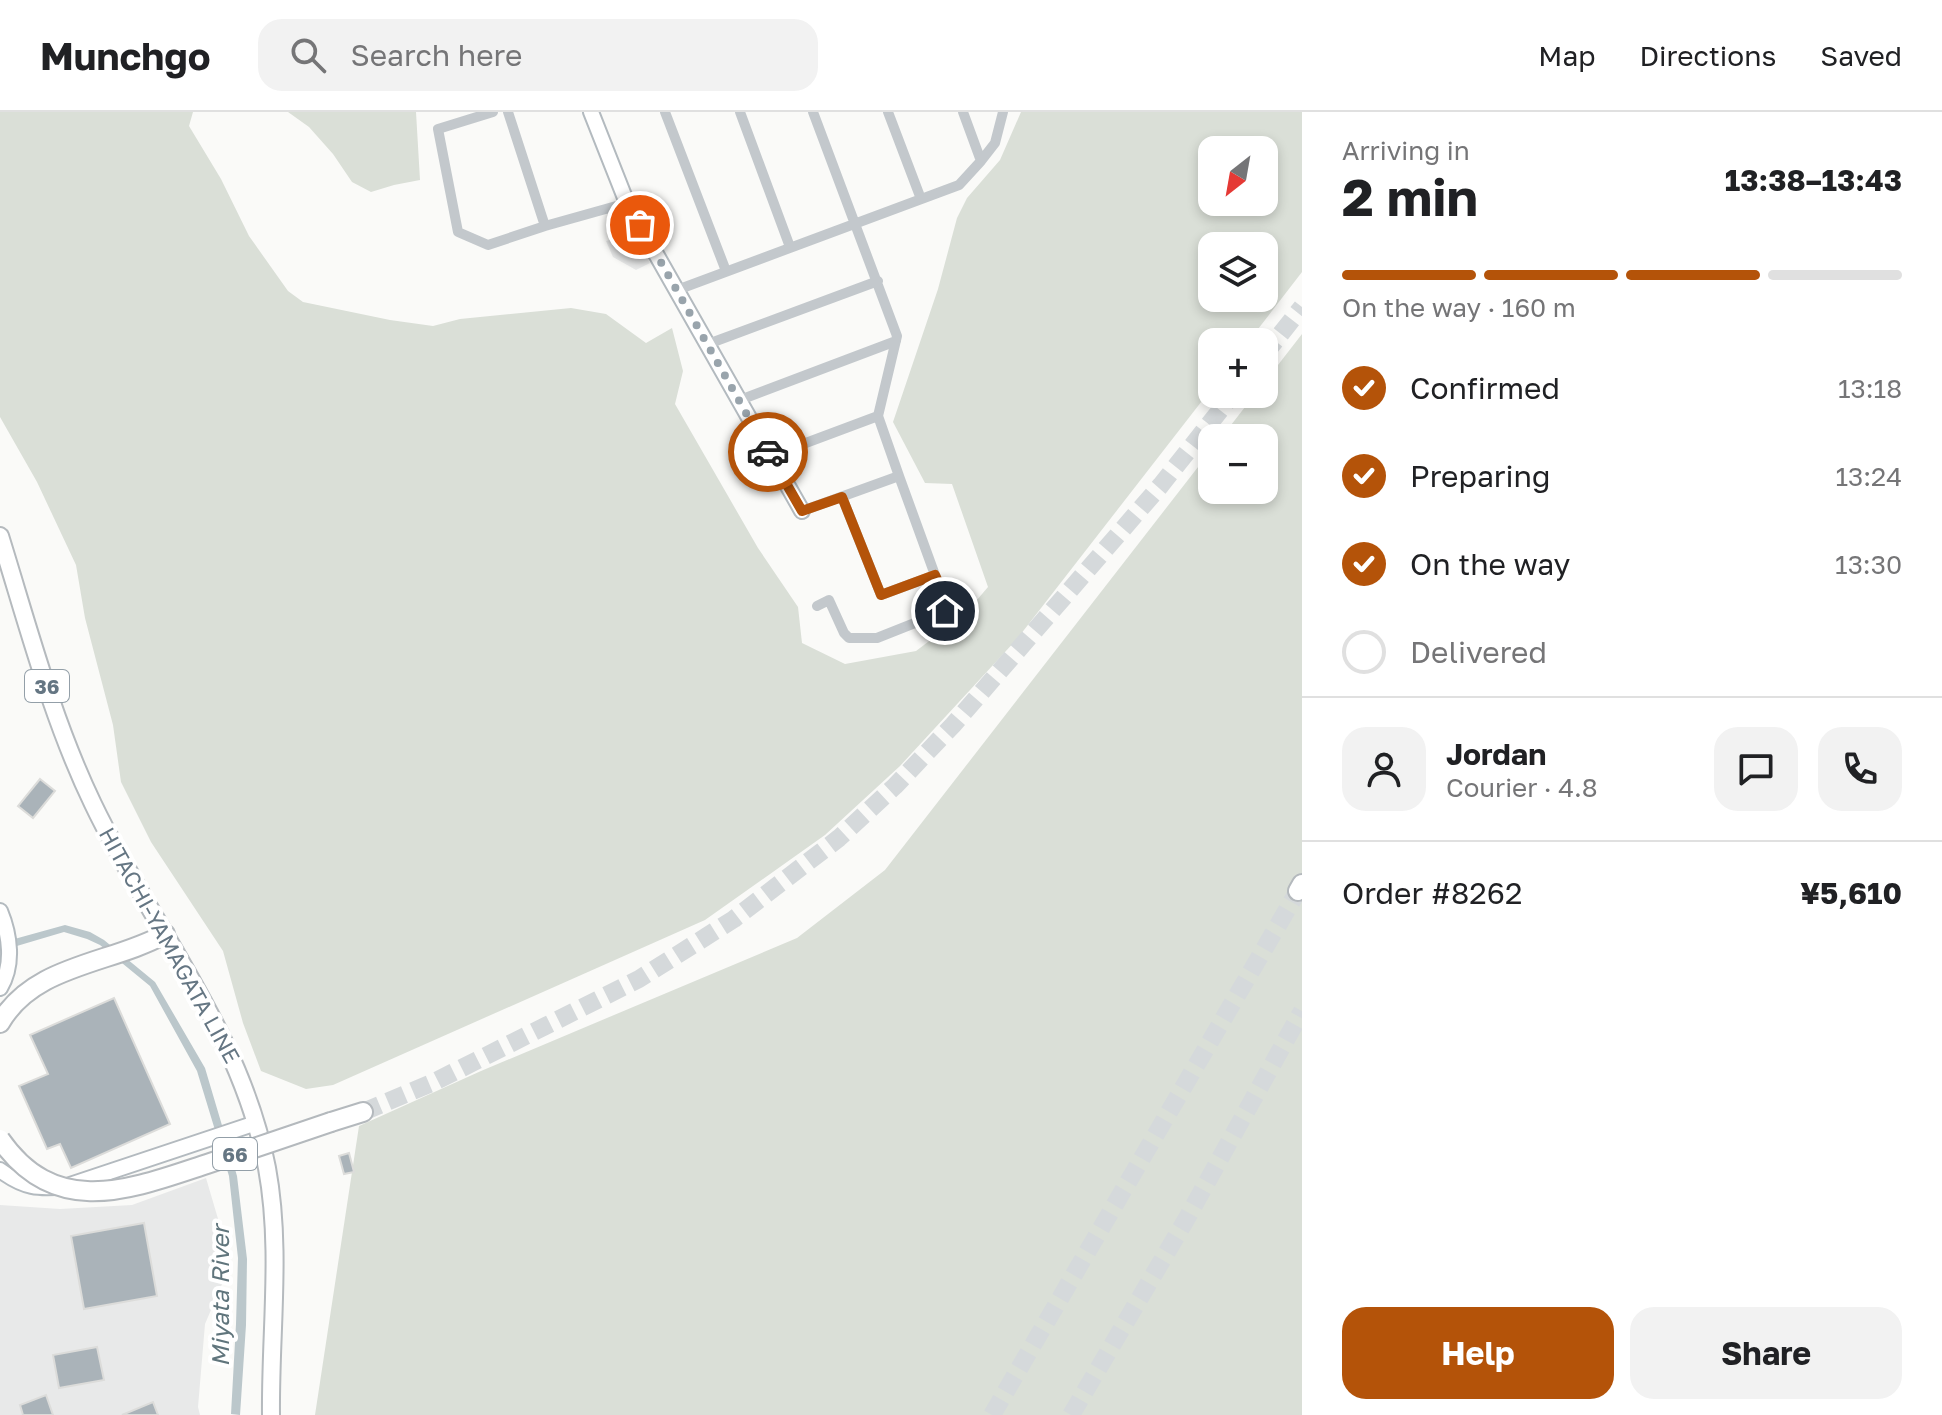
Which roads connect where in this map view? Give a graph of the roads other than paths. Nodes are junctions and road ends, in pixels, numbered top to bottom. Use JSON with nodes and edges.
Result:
{"nodes":[{"id":1,"x":493,"y":112,"type":"edge"},
{"id":2,"x":508,"y":112,"type":"edge"},
{"id":3,"x":591,"y":112,"type":"edge"},
{"id":4,"x":665,"y":112,"type":"edge"},
{"id":5,"x":740,"y":112,"type":"edge"},
{"id":6,"x":813,"y":112,"type":"edge"},
{"id":7,"x":888,"y":112,"type":"edge"},
{"id":8,"x":963,"y":112,"type":"edge"},
{"id":9,"x":1003,"y":112,"type":"edge"},
{"id":10,"x":981,"y":161,"type":"junction"},
{"id":11,"x":921,"y":199,"type":"junction"},
{"id":12,"x":627,"y":203,"type":"junction"},
{"id":13,"x":856,"y":223,"type":"junction"},
{"id":14,"x":545,"y":226,"type":"junction"},
{"id":15,"x":790,"y":247,"type":"junction"},
{"id":16,"x":726,"y":271,"type":"junction"},
{"id":17,"x":878,"y":281,"type":"junction"},
{"id":18,"x":677,"y":290,"type":"junction"},
{"id":19,"x":896,"y":341,"type":"junction"},
{"id":20,"x":708,"y":344,"type":"junction"},
{"id":21,"x":740,"y":400,"type":"junction"},
{"id":22,"x":878,"y":416,"type":"junction"},
{"id":23,"x":771,"y":456,"type":"junction"},
{"id":24,"x":899,"y":476,"type":"junction"},
{"id":25,"x":842,"y":497,"type":"junction"},
{"id":26,"x":802,"y":511,"type":"joint"},
{"id":27,"x":0,"y":536,"type":"edge"},
{"id":28,"x":935,"y":575,"type":"junction"},
{"id":29,"x":817,"y":606,"type":"dead end"},
{"id":30,"x":0,"y":911,"type":"edge"},
{"id":31,"x":165,"y":934,"type":"junction"},
{"id":32,"x":0,"y":988,"type":"edge"},
{"id":33,"x":0,"y":1023,"type":"edge"},
{"id":34,"x":363,"y":1112,"type":"tunnel mouth"},
{"id":35,"x":256,"y":1123,"type":"junction"},
{"id":36,"x":0,"y":1139,"type":"edge"},
{"id":37,"x":0,"y":1170,"type":"edge"},
{"id":38,"x":271,"y":1415,"type":"edge"}],
"edges":[{"from":1,"to":14,"type":"street"},
{"from":2,"to":14,"type":"street"},
{"from":3,"to":12,"type":"street"},
{"from":4,"to":16,"type":"street"},
{"from":5,"to":15,"type":"street"},
{"from":6,"to":13,"type":"street"},
{"from":7,"to":11,"type":"street"},
{"from":8,"to":10,"type":"street"},
{"from":9,"to":10,"type":"street"},
{"from":10,"to":11,"type":"street"},
{"from":11,"to":13,"type":"street"},
{"from":12,"to":14,"type":"street"},
{"from":12,"to":18,"type":"street"},
{"from":13,"to":15,"type":"street"},
{"from":13,"to":17,"type":"street"},
{"from":15,"to":16,"type":"street"},
{"from":16,"to":18,"type":"street"},
{"from":17,"to":19,"type":"street"},
{"from":17,"to":20,"type":"street"},
{"from":18,"to":20,"type":"street"},
{"from":19,"to":21,"type":"street"},
{"from":19,"to":22,"type":"street"},
{"from":20,"to":21,"type":"street"},
{"from":21,"to":23,"type":"street"},
{"from":22,"to":23,"type":"street"},
{"from":22,"to":24,"type":"street"},
{"from":23,"to":26,"type":"street"},
{"from":24,"to":25,"type":"street"},
{"from":24,"to":28,"type":"street"},
{"from":25,"to":26,"type":"street"},
{"from":25,"to":28,"type":"street"},
{"from":27,"to":31,"type":"main road","name":"HITACHI-YAMAGATA LINE","number":"36"},
{"from":28,"to":29,"type":"street"},
{"from":30,"to":32,"type":"street"},
{"from":31,"to":33,"type":"highway"},
{"from":31,"to":35,"type":"main road","name":"HITACHI-YAMAGATA LINE","number":"36"},
{"from":34,"to":36,"type":"highway","number":"66","bridge":true},
{"from":35,"to":37,"type":"street"},
{"from":35,"to":38,"type":"main road","name":"HITACHI-YAMAGATA LINE","number":"36"}]}
